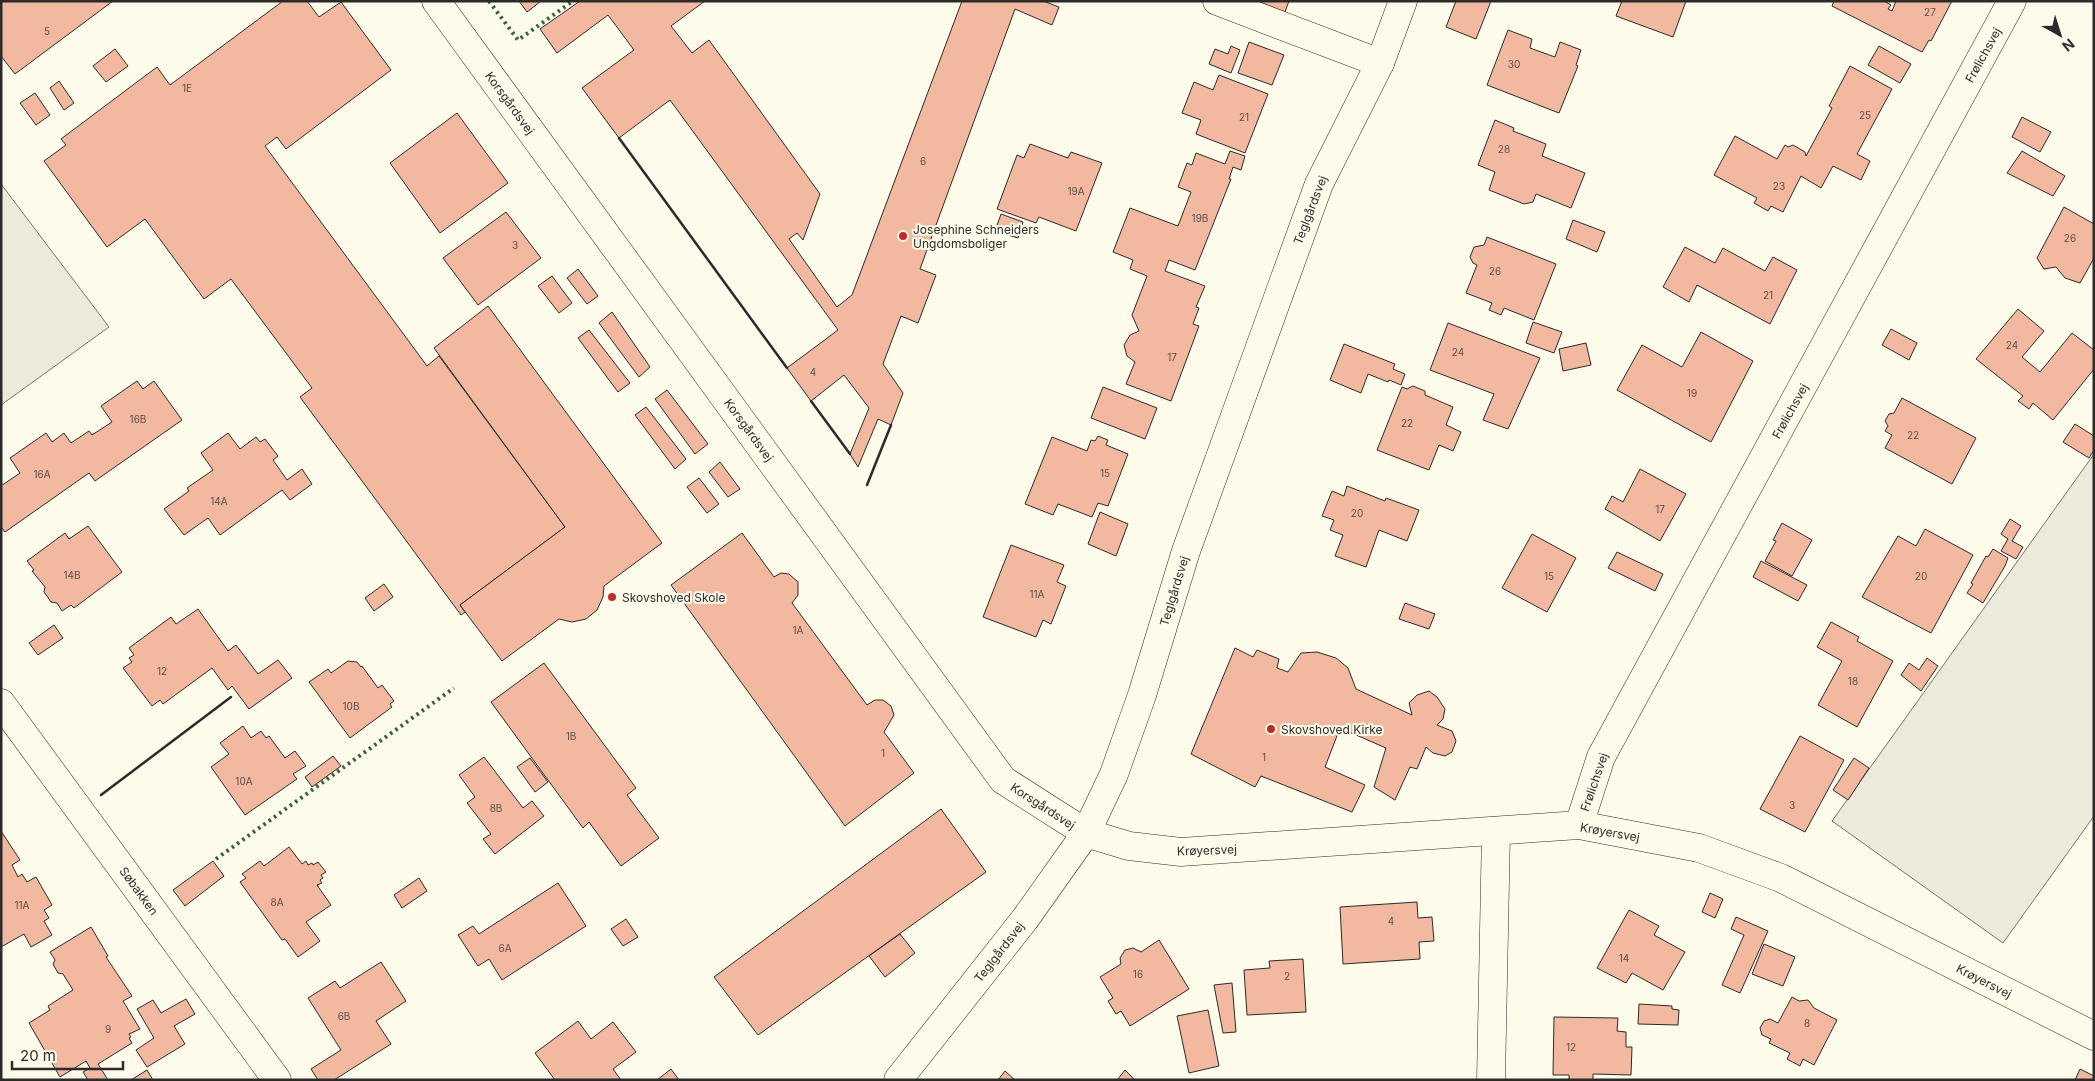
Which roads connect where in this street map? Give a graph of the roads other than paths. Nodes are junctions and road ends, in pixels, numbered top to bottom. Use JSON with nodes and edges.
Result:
{"nodes":[{"id":1,"x":436,"y":1,"type":"edge"},
{"id":2,"x":1217,"y":1,"type":"edge"},
{"id":3,"x":1404,"y":1,"type":"edge"},
{"id":4,"x":2012,"y":1,"type":"edge"},
{"id":5,"x":1380,"y":63,"type":"junction"},
{"id":6,"x":1,"y":703,"type":"edge"},
{"id":7,"x":1579,"y":825,"type":"junction"},
{"id":8,"x":1496,"y":830,"type":"junction"},
{"id":9,"x":1086,"y":833,"type":"junction"},
{"id":10,"x":2094,"y":1036,"type":"edge"},
{"id":11,"x":277,"y":1080,"type":"edge"},
{"id":12,"x":898,"y":1080,"type":"edge"},
{"id":13,"x":1491,"y":1080,"type":"edge"}],
"edges":[{"from":1,"to":9,"type":"street","name":"Korsgårdsvej"},
{"from":2,"to":5,"type":"street"},
{"from":3,"to":5,"type":"street","name":"Teglgårdsvej"},
{"from":4,"to":7,"type":"street","name":"Frølichsvej"},
{"from":5,"to":9,"type":"street","name":"Teglgårdsvej"},
{"from":6,"to":11,"type":"street","name":"Søbakken"},
{"from":7,"to":8,"type":"street","name":"Krøyersvej"},
{"from":7,"to":10,"type":"street","name":"Krøyersvej"},
{"from":8,"to":9,"type":"street","name":"Krøyersvej"},
{"from":8,"to":13,"type":"street"},
{"from":9,"to":12,"type":"street","name":"Teglgårdsvej"}]}
